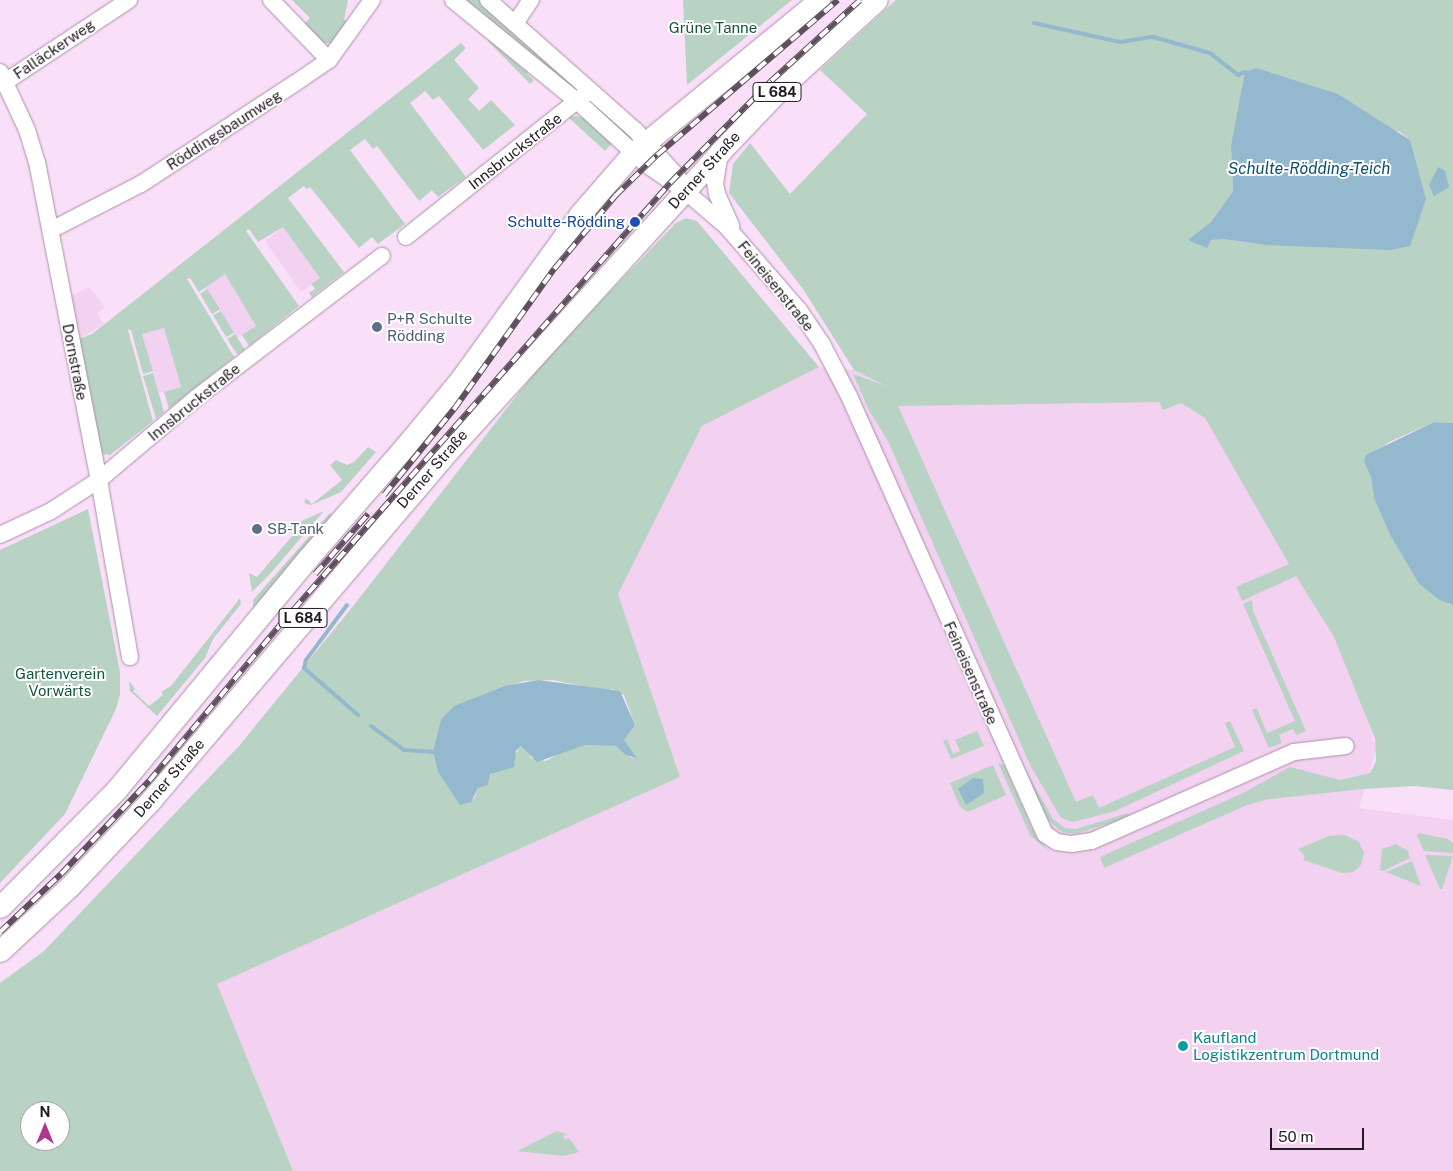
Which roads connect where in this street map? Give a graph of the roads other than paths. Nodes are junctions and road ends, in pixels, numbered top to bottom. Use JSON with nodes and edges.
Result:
{"nodes":[{"id":1,"x":129,"y":0,"type":"edge"},
{"id":2,"x":271,"y":0,"type":"edge"},
{"id":3,"x":372,"y":0,"type":"edge"},
{"id":4,"x":453,"y":0,"type":"edge"},
{"id":5,"x":488,"y":0,"type":"edge"},
{"id":6,"x":531,"y":0,"type":"edge"},
{"id":7,"x":819,"y":0,"type":"edge"},
{"id":8,"x":877,"y":0,"type":"edge"},
{"id":9,"x":516,"y":22,"type":"junction"},
{"id":10,"x":329,"y":60,"type":"junction"},
{"id":11,"x":3,"y":85,"type":"edge"},
{"id":12,"x":591,"y":89,"type":"junction"},
{"id":13,"x":577,"y":101,"type":"junction"},
{"id":14,"x":639,"y":147,"type":"junction"},
{"id":15,"x":720,"y":152,"type":"junction"},
{"id":16,"x":685,"y":191,"type":"junction"},
{"id":17,"x":51,"y":230,"type":"junction"},
{"id":18,"x":735,"y":235,"type":"junction"},
{"id":19,"x":406,"y":237,"type":"dead end"},
{"id":20,"x":382,"y":256,"type":"dead end"},
{"id":21,"x":99,"y":480,"type":"junction"},
{"id":22,"x":0,"y":535,"type":"edge"},
{"id":23,"x":130,"y":657,"type":"dead end"},
{"id":24,"x":1346,"y":746,"type":"dead end"},
{"id":25,"x":0,"y":907,"type":"edge"},
{"id":26,"x":0,"y":951,"type":"edge"}],
"edges":[{"from":1,"to":11,"type":"street","name":"Falläckerweg"},
{"from":2,"to":10,"type":"street"},
{"from":3,"to":10,"type":"street","name":"Röddingsbaumweg"},
{"from":4,"to":13,"type":"street"},
{"from":5,"to":9,"type":"street"},
{"from":6,"to":9,"type":"street"},
{"from":7,"to":14,"type":"main road","number":"L 684"},
{"from":8,"to":15,"type":"main road","name":"Derner Straße","number":"L 684"},
{"from":9,"to":12,"type":"street"},
{"from":10,"to":17,"type":"street","name":"Röddingsbaumweg"},
{"from":11,"to":17,"type":"street","name":"Dornstraße"},
{"from":12,"to":13,"type":"street","name":"Innsbruckstraße"},
{"from":12,"to":14,"type":"street"},
{"from":13,"to":14,"type":"street"},
{"from":13,"to":19,"type":"street","name":"Innsbruckstraße"},
{"from":14,"to":16,"type":"street","name":"Feineisenstraße"},
{"from":14,"to":25,"type":"main road","number":"L 684"},
{"from":15,"to":16,"type":"main road","name":"Derner Straße","number":"L 684"},
{"from":15,"to":18,"type":"street","name":"Feineisenstraße"},
{"from":16,"to":18,"type":"street","name":"Feineisenstraße"},
{"from":16,"to":26,"type":"main road","name":"Derner Straße","number":"L 684"},
{"from":17,"to":21,"type":"street","name":"Dornstraße"},
{"from":18,"to":24,"type":"street","name":"Feineisenstraße"},
{"from":20,"to":21,"type":"street","name":"Innsbruckstraße"},
{"from":21,"to":22,"type":"street","name":"Innsbruckstraße"},
{"from":21,"to":23,"type":"street","name":"Dornstraße"}]}
